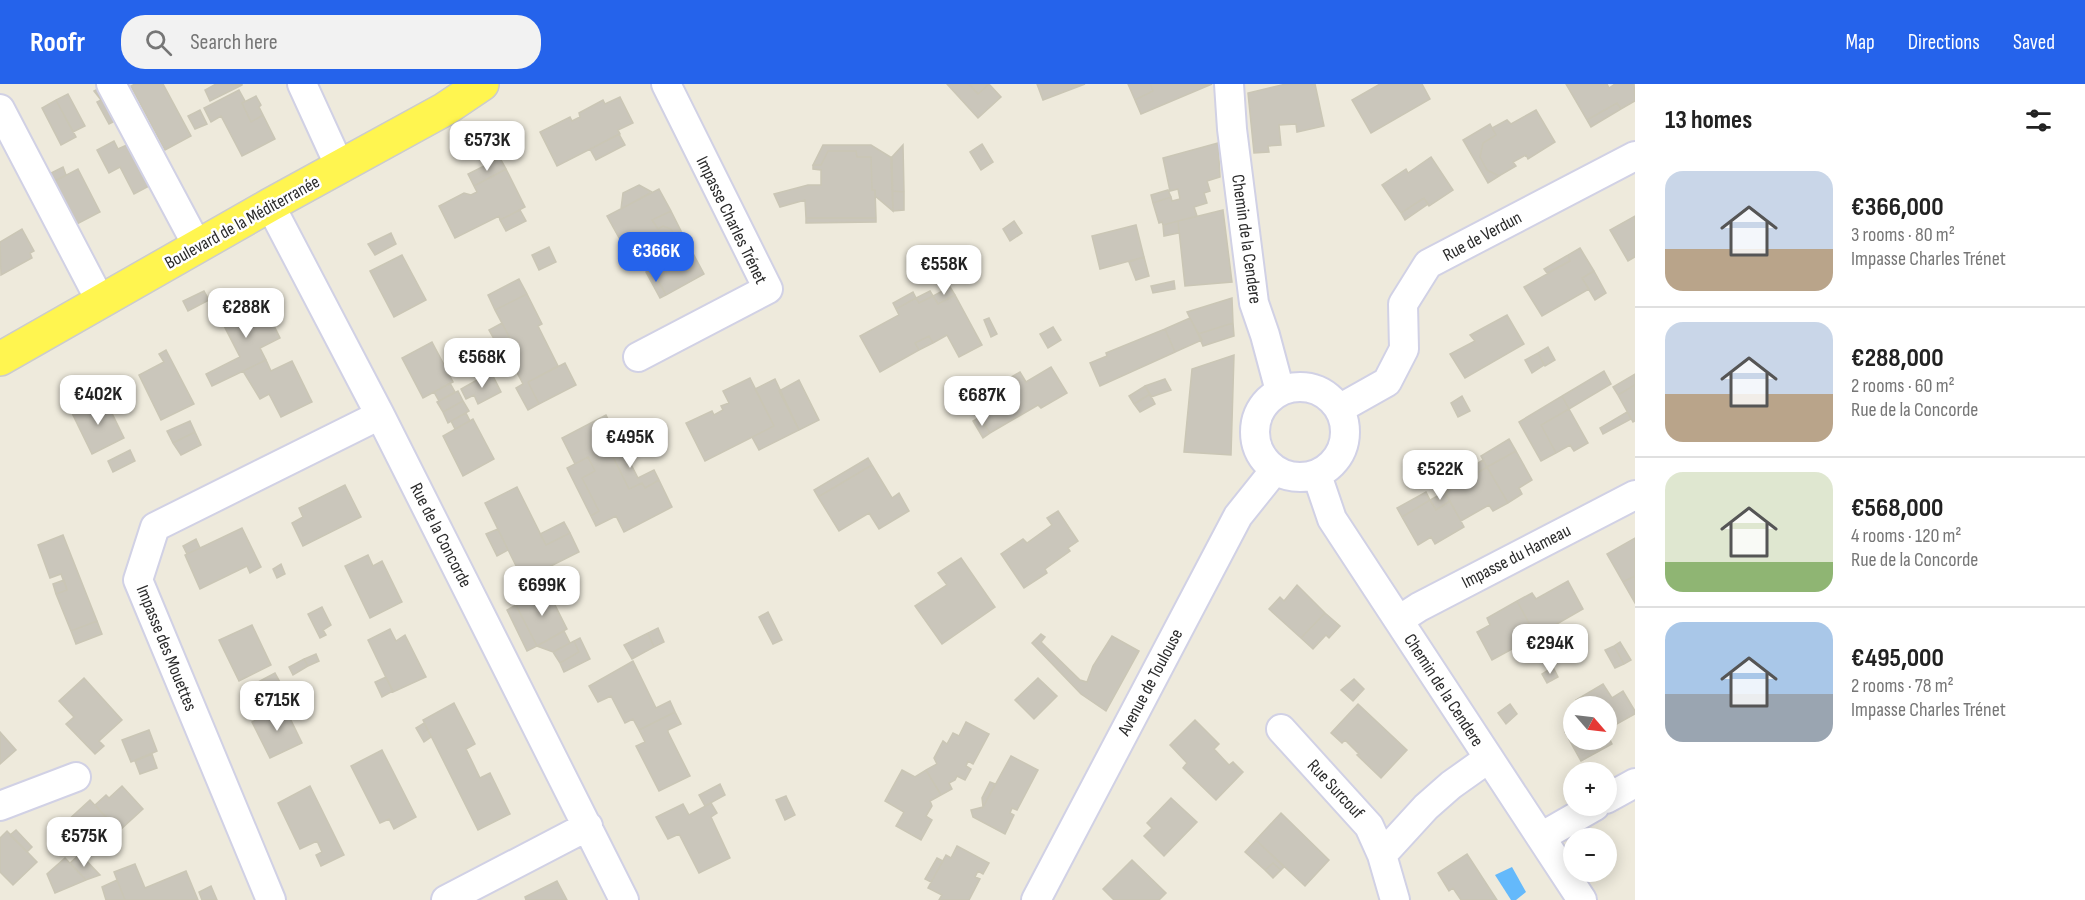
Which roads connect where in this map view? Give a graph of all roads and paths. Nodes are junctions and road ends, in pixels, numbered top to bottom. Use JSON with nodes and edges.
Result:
{"nodes":[{"id":1,"x":111,"y":84,"type":"edge"},
{"id":2,"x":302,"y":84,"type":"edge"},
{"id":3,"x":482,"y":84,"type":"edge"},
{"id":4,"x":666,"y":84,"type":"edge"},
{"id":5,"x":1229,"y":84,"type":"edge"},
{"id":6,"x":0,"y":109,"type":"edge"},
{"id":7,"x":1635,"y":156,"type":"edge"},
{"id":8,"x":340,"y":167,"type":"junction"},
{"id":9,"x":270,"y":205,"type":"junction"},
{"id":10,"x":198,"y":247,"type":"junction"},
{"id":11,"x":101,"y":302,"type":"junction"},
{"id":12,"x":638,"y":357,"type":"dead end"},
{"id":13,"x":0,"y":359,"type":"edge"},
{"id":14,"x":1280,"y":391,"type":"junction"},
{"id":15,"x":1339,"y":409,"type":"junction"},
{"id":16,"x":380,"y":415,"type":"junction"},
{"id":17,"x":1274,"y":471,"type":"junction"},
{"id":18,"x":1317,"y":475,"type":"junction"},
{"id":19,"x":1635,"y":495,"type":"edge"},
{"id":20,"x":1399,"y":620,"type":"junction"},
{"id":21,"x":1281,"y":729,"type":"dead end"},
{"id":22,"x":1489,"y":758,"type":"junction"},
{"id":23,"x":76,"y":777,"type":"dead end"},
{"id":24,"x":1635,"y":783,"type":"edge"},
{"id":25,"x":1617,"y":793,"type":"edge"},
{"id":26,"x":0,"y":806,"type":"edge"},
{"id":27,"x":1578,"y":816,"type":"edge"},
{"id":28,"x":588,"y":826,"type":"junction"},
{"id":29,"x":1541,"y":837,"type":"junction"},
{"id":30,"x":1382,"y":855,"type":"junction"},
{"id":31,"x":271,"y":900,"type":"edge"},
{"id":32,"x":446,"y":900,"type":"edge"},
{"id":33,"x":624,"y":900,"type":"edge"},
{"id":34,"x":1036,"y":900,"type":"edge"},
{"id":35,"x":1395,"y":900,"type":"edge"},
{"id":36,"x":1582,"y":900,"type":"edge"}],
"edges":[{"from":1,"to":10,"type":"street"},
{"from":2,"to":8,"type":"street"},
{"from":3,"to":8,"type":"main road","name":"Boulevard de la Méditerranée"},
{"from":4,"to":12,"type":"street","name":"Impasse Charles Trénet"},
{"from":5,"to":14,"type":"street","name":"Chemin de la Cendere"},
{"from":6,"to":11,"type":"street"},
{"from":7,"to":15,"type":"street","name":"Rue de Verdun"},
{"from":8,"to":9,"type":"main road","name":"Boulevard de la Méditerranée"},
{"from":9,"to":10,"type":"main road","name":"Boulevard de la Méditerranée"},
{"from":9,"to":16,"type":"street","name":"Rue de la Concorde"},
{"from":10,"to":11,"type":"main road","name":"Boulevard de la Méditerranée"},
{"from":11,"to":13,"type":"main road","name":"Boulevard de la Méditerranée"},
{"from":14,"to":15,"type":"street"},
{"from":14,"to":17,"type":"street"},
{"from":15,"to":18,"type":"street"},
{"from":16,"to":28,"type":"street","name":"Rue de la Concorde"},
{"from":16,"to":31,"type":"street","name":"Impasse des Mouettes"},
{"from":17,"to":18,"type":"street"},
{"from":17,"to":34,"type":"street","name":"Avenue de Toulouse"},
{"from":18,"to":20,"type":"street","name":"Chemin de la Cendere"},
{"from":19,"to":20,"type":"street","name":"Impasse du Hameau"},
{"from":20,"to":22,"type":"street","name":"Chemin de la Cendere"},
{"from":21,"to":30,"type":"street","name":"Rue Surcouf"},
{"from":22,"to":29,"type":"street","name":"Chemin de la Cendere"},
{"from":22,"to":30,"type":"street"},
{"from":23,"to":26,"type":"street"},
{"from":24,"to":25,"type":"street"},
{"from":27,"to":29,"type":"street"},
{"from":28,"to":32,"type":"street"},
{"from":28,"to":33,"type":"street","name":"Rue de la Concorde"},
{"from":29,"to":36,"type":"street","name":"Chemin de la Cendere"},
{"from":30,"to":35,"type":"street","name":"Rue Surcouf"}]}
